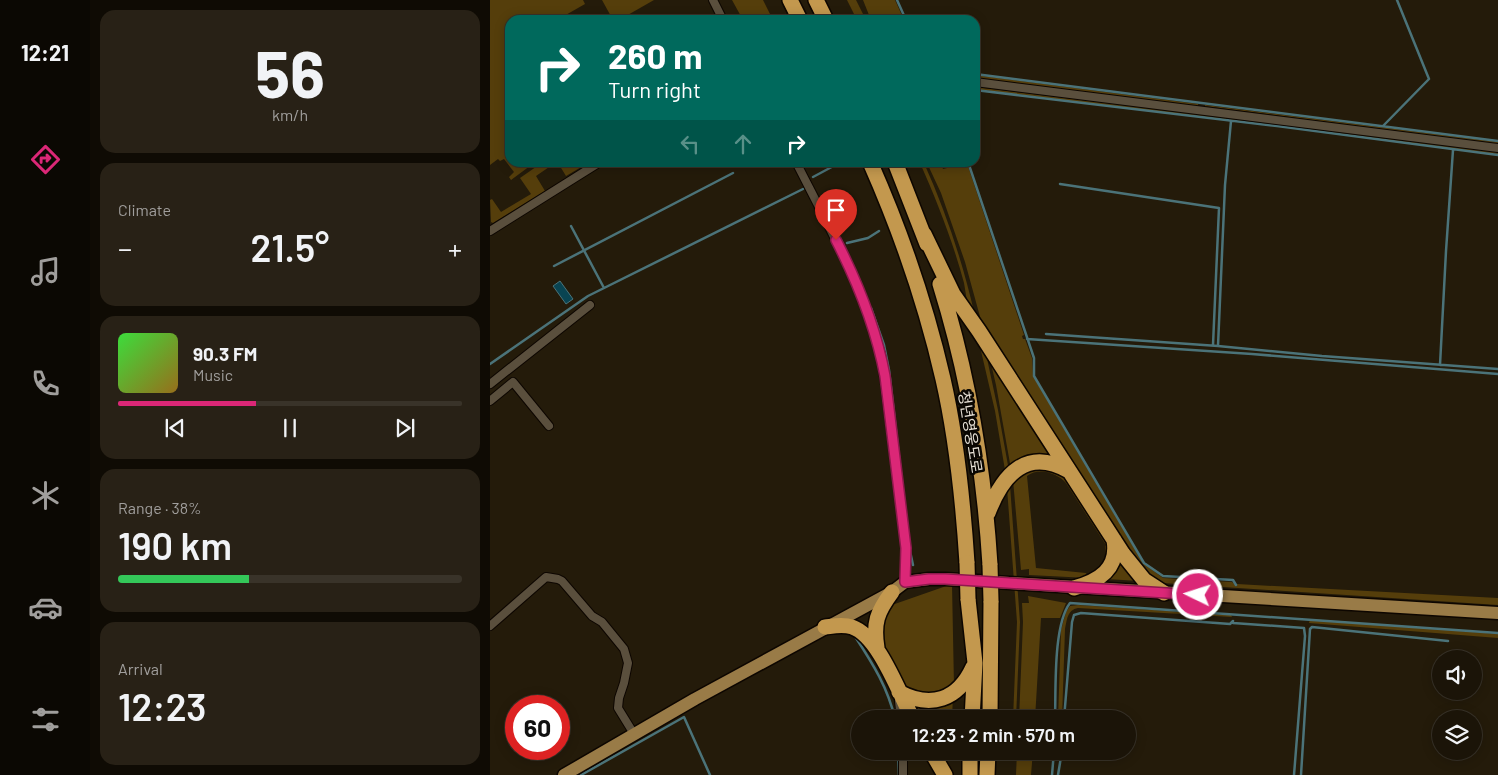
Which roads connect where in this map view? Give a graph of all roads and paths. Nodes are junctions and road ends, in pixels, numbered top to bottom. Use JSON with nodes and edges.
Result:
{"nodes":[{"id":1,"x":713,"y":0,"type":"edge"},
{"id":2,"x":790,"y":0,"type":"edge"},
{"id":3,"x":816,"y":0,"type":"edge"},
{"id":4,"x":720,"y":15,"type":"edge"},
{"id":5,"x":798,"y":15,"type":"edge"},
{"id":6,"x":824,"y":15,"type":"edge"},
{"id":7,"x":980,"y":83,"type":"edge"},
{"id":8,"x":1498,"y":148,"type":"edge"},
{"id":9,"x":592,"y":167,"type":"edge"},
{"id":10,"x":799,"y":167,"type":"edge"},
{"id":11,"x":872,"y":167,"type":"edge"},
{"id":12,"x":898,"y":167,"type":"edge"},
{"id":13,"x":490,"y":231,"type":"edge"},
{"id":14,"x":924,"y":234,"type":"junction"},
{"id":15,"x":590,"y":304,"type":"dead end"},
{"id":16,"x":490,"y":384,"type":"edge"},
{"id":17,"x":492,"y":397,"type":"edge"},
{"id":18,"x":549,"y":426,"type":"dead end"},
{"id":19,"x":1071,"y":472,"type":"junction"},
{"id":20,"x":987,"y":514,"type":"junction"},
{"id":21,"x":1114,"y":538,"type":"junction"},
{"id":22,"x":905,"y":582,"type":"junction"},
{"id":23,"x":1074,"y":588,"type":"junction"},
{"id":24,"x":892,"y":592,"type":"junction"},
{"id":25,"x":1164,"y":593,"type":"junction"},
{"id":26,"x":1498,"y":613,"type":"edge"},
{"id":27,"x":490,"y":626,"type":"edge"},
{"id":28,"x":825,"y":627,"type":"junction"},
{"id":29,"x":877,"y":648,"type":"junction"},
{"id":30,"x":975,"y":663,"type":"junction"},
{"id":31,"x":899,"y":692,"type":"junction"},
{"id":32,"x":900,"y":710,"type":"edge"},
{"id":33,"x":908,"y":710,"type":"edge"},
{"id":34,"x":972,"y":710,"type":"edge"},
{"id":35,"x":990,"y":710,"type":"edge"},
{"id":36,"x":634,"y":734,"type":"junction"},
{"id":37,"x":903,"y":760,"type":"edge"},
{"id":38,"x":936,"y":760,"type":"edge"},
{"id":39,"x":970,"y":760,"type":"edge"},
{"id":40,"x":988,"y":760,"type":"edge"},
{"id":41,"x":564,"y":775,"type":"edge"},
{"id":42,"x":903,"y":775,"type":"edge"},
{"id":43,"x":944,"y":775,"type":"edge"},
{"id":44,"x":970,"y":775,"type":"edge"},
{"id":45,"x":987,"y":775,"type":"edge"}],
"edges":[{"from":1,"to":4,"type":"street"},
{"from":2,"to":5,"type":"highway"},
{"from":3,"to":6,"type":"highway"},
{"from":7,"to":8,"type":"street"},
{"from":9,"to":13,"type":"street"},
{"from":10,"to":22,"type":"street"},
{"from":11,"to":30,"type":"highway","name":"청년영웅도로","bridge":true},
{"from":12,"to":14,"type":"highway","name":"청년영웅도로"},
{"from":14,"to":19,"type":"highway"},
{"from":14,"to":20,"type":"highway","name":"청년영웅도로"},
{"from":15,"to":16,"type":"street"},
{"from":17,"to":18,"type":"street"},
{"from":19,"to":20,"type":"highway"},
{"from":19,"to":21,"type":"highway"},
{"from":20,"to":35,"type":"highway","name":"청년영웅도로","bridge":true},
{"from":21,"to":23,"type":"highway"},
{"from":21,"to":25,"type":"highway"},
{"from":22,"to":23,"type":"main road"},
{"from":22,"to":24,"type":"main road"},
{"from":23,"to":25,"type":"main road"},
{"from":24,"to":28,"type":"main road"},
{"from":24,"to":29,"type":"highway"},
{"from":25,"to":26,"type":"main road"},
{"from":27,"to":36,"type":"street"},
{"from":28,"to":29,"type":"highway"},
{"from":28,"to":36,"type":"main road"},
{"from":29,"to":31,"type":"highway"},
{"from":30,"to":31,"type":"highway"},
{"from":30,"to":34,"type":"highway","name":"청년영웅도로"},
{"from":31,"to":32,"type":"street"},
{"from":31,"to":33,"type":"highway"},
{"from":36,"to":41,"type":"main road"},
{"from":37,"to":42,"type":"street"},
{"from":38,"to":43,"type":"highway"},
{"from":39,"to":44,"type":"highway"},
{"from":40,"to":45,"type":"highway"}]}
